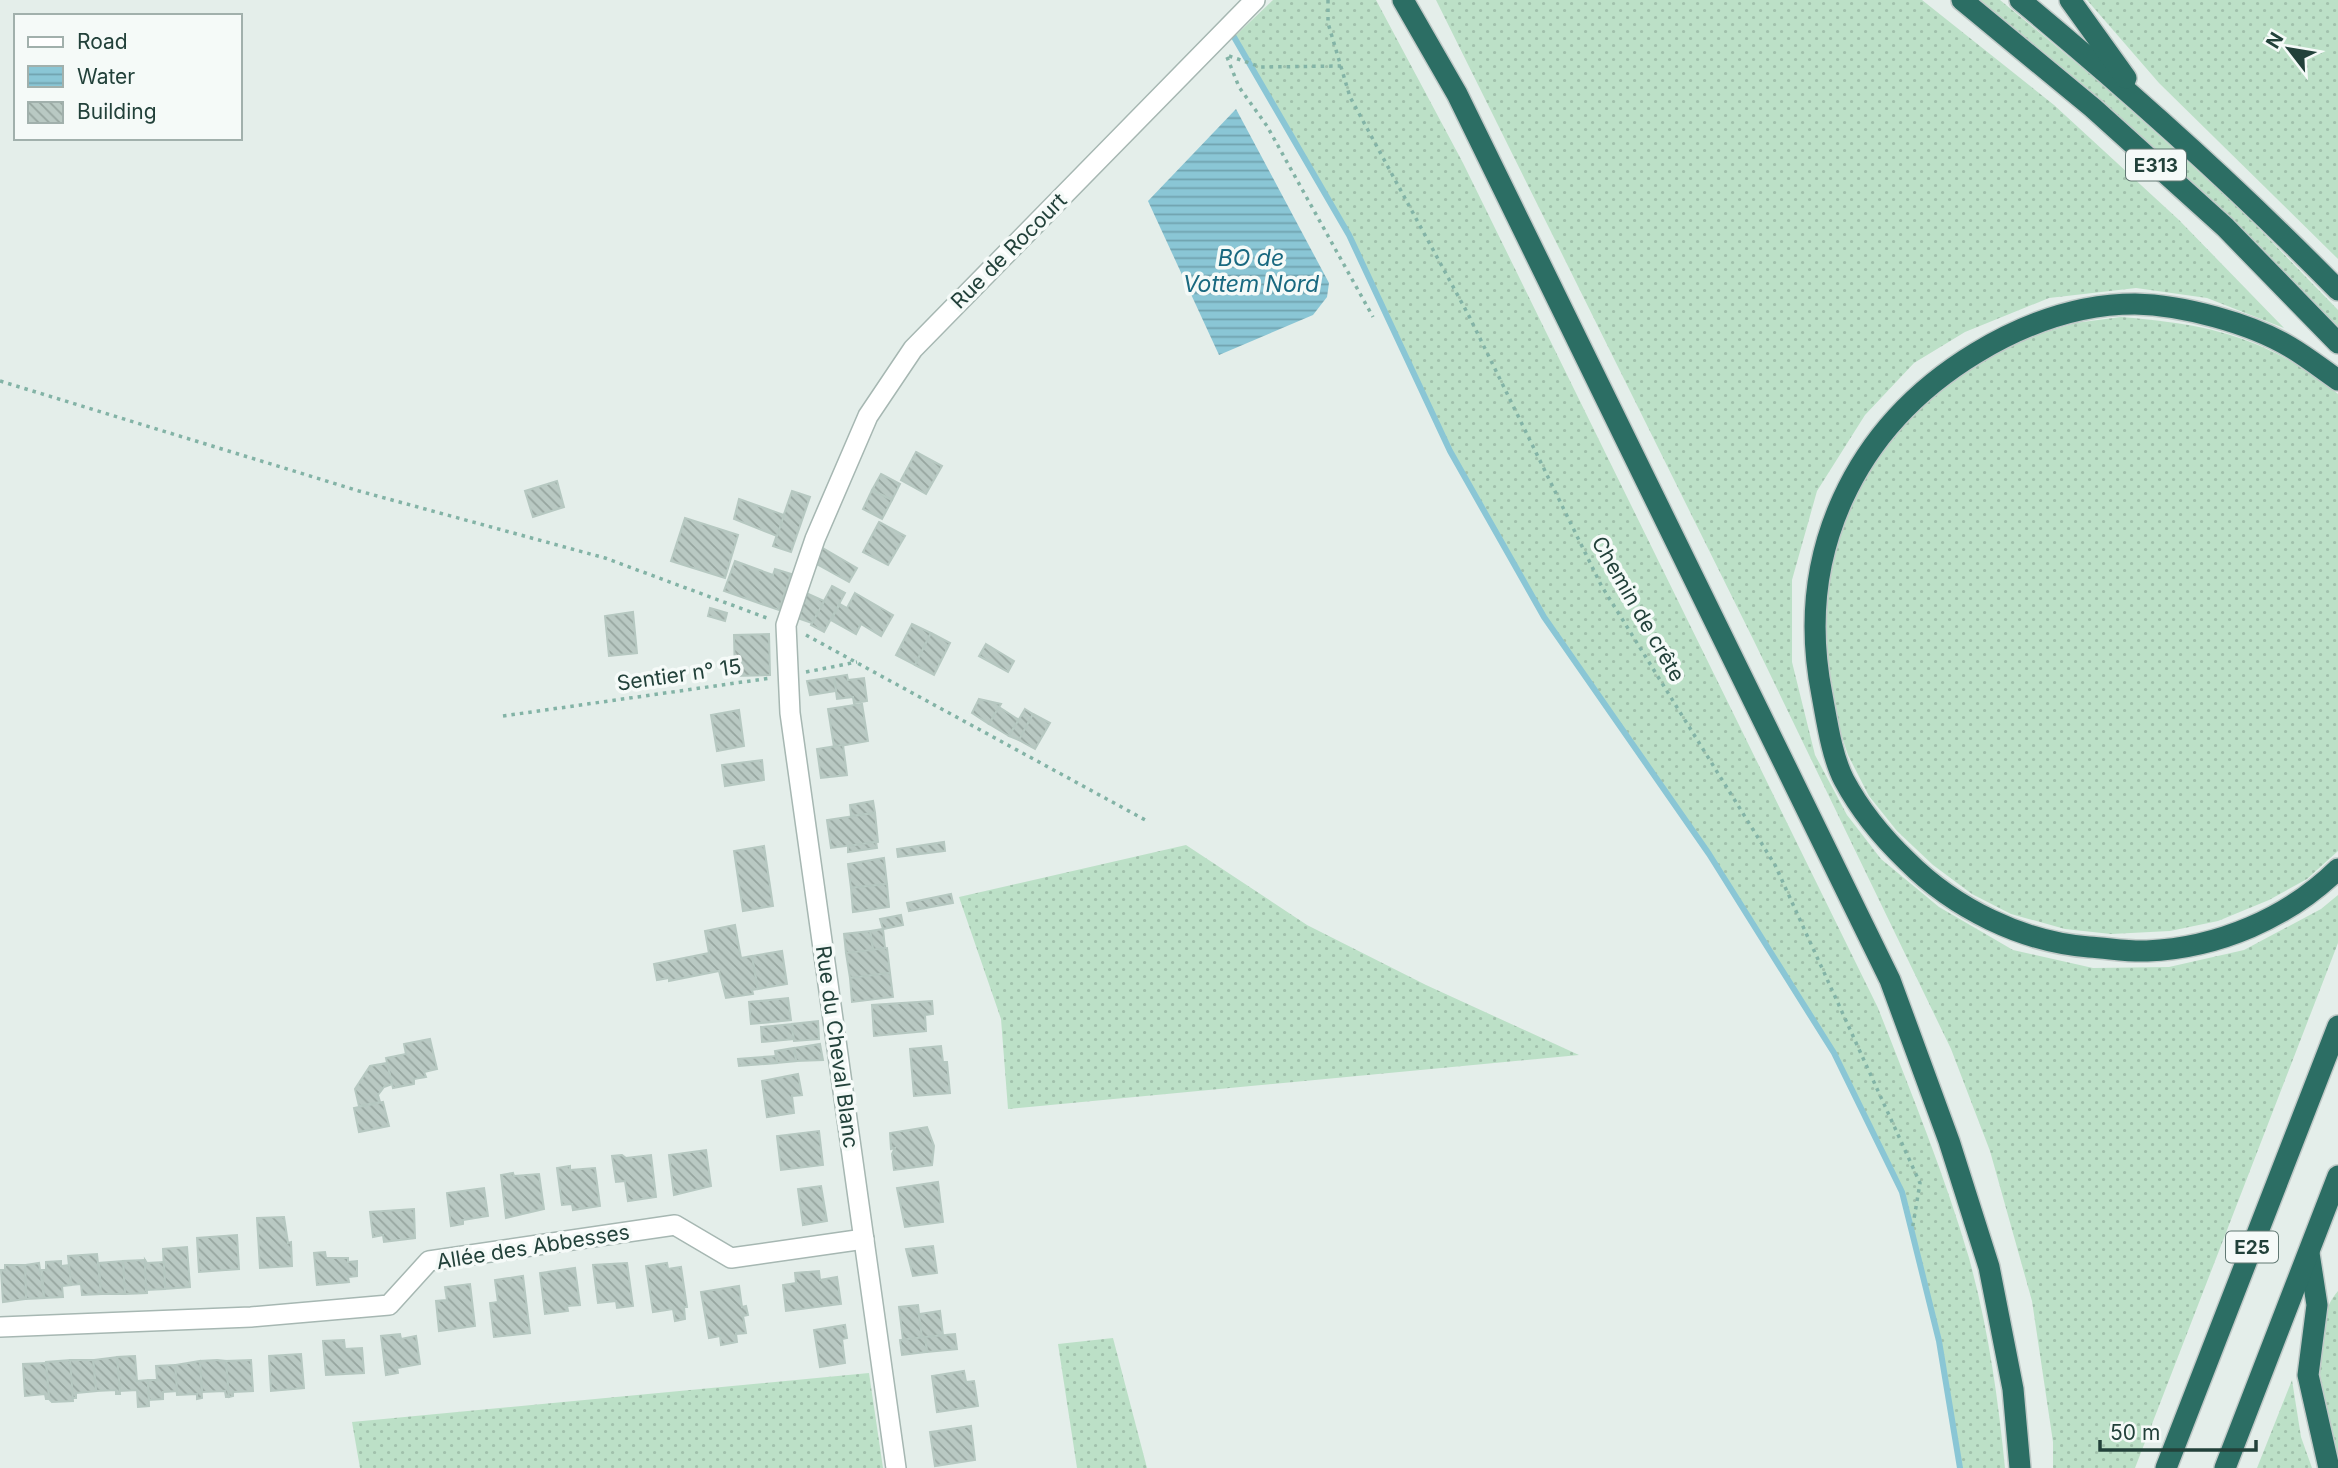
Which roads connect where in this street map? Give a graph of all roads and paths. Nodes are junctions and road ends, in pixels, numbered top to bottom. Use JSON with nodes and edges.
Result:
{"nodes":[{"id":1,"x":1255,"y":0,"type":"edge"},
{"id":2,"x":1328,"y":0,"type":"edge"},
{"id":3,"x":1403,"y":0,"type":"edge"},
{"id":4,"x":1962,"y":0,"type":"edge"},
{"id":5,"x":2020,"y":0,"type":"edge"},
{"id":6,"x":2070,"y":0,"type":"edge"},
{"id":7,"x":1221,"y":49,"type":"junction"},
{"id":8,"x":1340,"y":66,"type":"junction"},
{"id":9,"x":2143,"y":103,"type":"junction"},
{"id":10,"x":2338,"y":290,"type":"edge"},
{"id":11,"x":1373,"y":317,"type":"dead end"},
{"id":12,"x":2338,"y":343,"type":"edge"},
{"id":13,"x":2338,"y":380,"type":"edge"},
{"id":14,"x":0,"y":381,"type":"edge"},
{"id":15,"x":815,"y":539,"type":"joint"},
{"id":16,"x":786,"y":625,"type":"junction"},
{"id":17,"x":859,"y":662,"type":"junction"},
{"id":18,"x":790,"y":675,"type":"junction"},
{"id":19,"x":503,"y":716,"type":"dead end"},
{"id":20,"x":1149,"y":822,"type":"dead end"},
{"id":21,"x":2338,"y":869,"type":"edge"},
{"id":22,"x":2338,"y":1027,"type":"edge"},
{"id":23,"x":2338,"y":1176,"type":"edge"},
{"id":24,"x":1912,"y":1231,"type":"dead end"},
{"id":25,"x":864,"y":1239,"type":"junction"},
{"id":26,"x":2309,"y":1251,"type":"junction"},
{"id":27,"x":0,"y":1327,"type":"edge"},
{"id":28,"x":896,"y":1468,"type":"edge"},
{"id":29,"x":2020,"y":1468,"type":"edge"},
{"id":30,"x":2166,"y":1468,"type":"edge"},
{"id":31,"x":2225,"y":1468,"type":"edge"},
{"id":32,"x":2329,"y":1468,"type":"edge"}],
"edges":[{"from":1,"to":7,"type":"street","name":"Rue de Rocourt"},
{"from":2,"to":8,"type":"path","name":"Chemin de crête"},
{"from":3,"to":29,"type":"highway"},
{"from":4,"to":12,"type":"highway","number":"E313"},
{"from":5,"to":9,"type":"highway","number":"E313"},
{"from":6,"to":9,"type":"highway"},
{"from":7,"to":8,"type":"path"},
{"from":7,"to":11,"type":"path"},
{"from":7,"to":15,"type":"street","name":"Rue de Rocourt"},
{"from":8,"to":24,"type":"path","name":"Chemin de crête"},
{"from":9,"to":10,"type":"highway","number":"E313"},
{"from":13,"to":21,"type":"highway"},
{"from":14,"to":16,"type":"path"},
{"from":15,"to":16,"type":"street","name":"Rue du Cheval Blanc"},
{"from":16,"to":17,"type":"path"},
{"from":16,"to":18,"type":"street","name":"Rue du Cheval Blanc"},
{"from":17,"to":18,"type":"path","name":"Sentier n° 15"},
{"from":17,"to":20,"type":"path"},
{"from":18,"to":19,"type":"path","name":"Sentier n° 15"},
{"from":18,"to":25,"type":"street","name":"Rue du Cheval Blanc"},
{"from":22,"to":30,"type":"highway","number":"E25"},
{"from":23,"to":26,"type":"highway","number":"E25"},
{"from":25,"to":27,"type":"street","name":"Allée des Abbesses"},
{"from":25,"to":28,"type":"street","name":"Rue du Cheval Blanc"},
{"from":26,"to":31,"type":"highway","number":"E25"},
{"from":26,"to":32,"type":"highway"}]}
